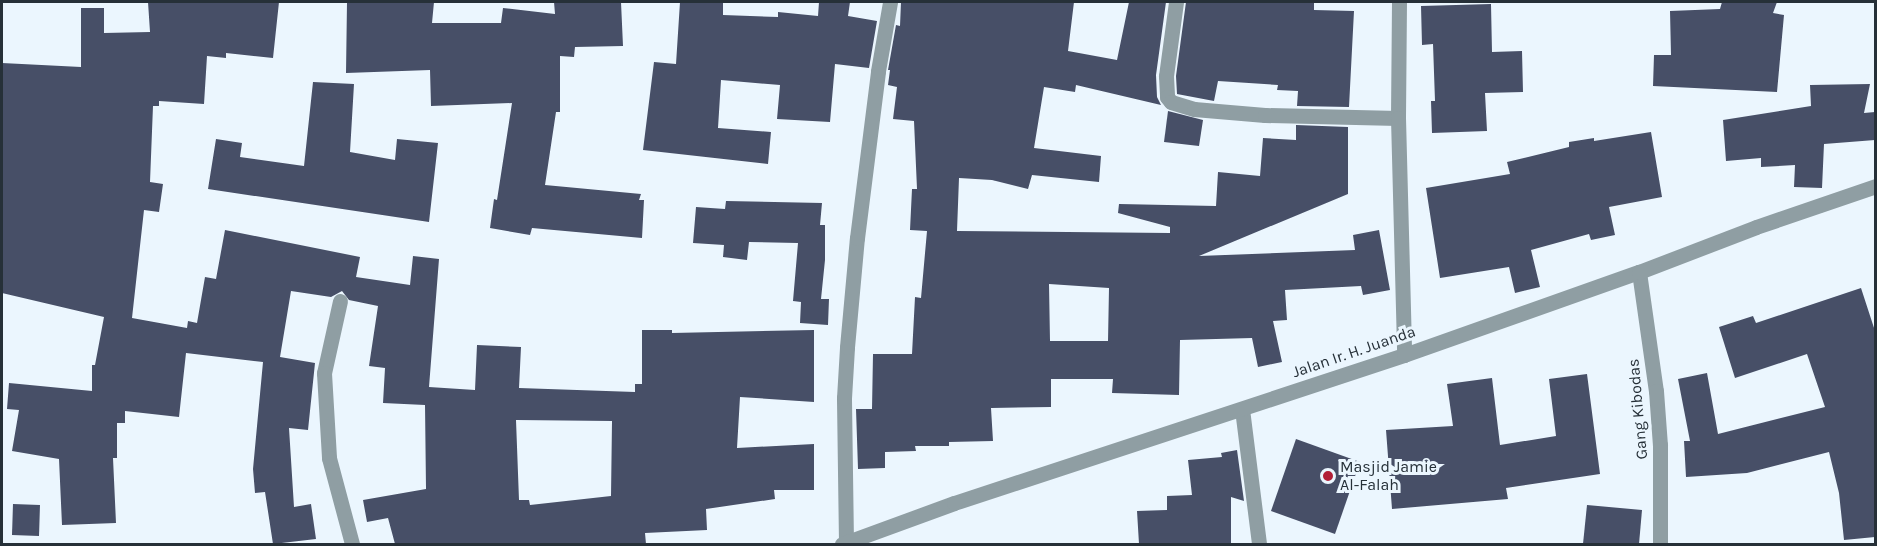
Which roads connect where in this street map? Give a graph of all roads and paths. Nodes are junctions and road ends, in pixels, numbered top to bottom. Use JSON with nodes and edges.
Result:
{"nodes":[{"id":1,"x":890,"y":2,"type":"edge"},
{"id":2,"x":1176,"y":2,"type":"edge"},
{"id":3,"x":1399,"y":2,"type":"edge"},
{"id":4,"x":1398,"y":118,"type":"junction"},
{"id":5,"x":1875,"y":186,"type":"edge"},
{"id":6,"x":1639,"y":272,"type":"junction"},
{"id":7,"x":340,"y":301,"type":"dead end"},
{"id":8,"x":1404,"y":355,"type":"junction"},
{"id":9,"x":1242,"y":409,"type":"junction"},
{"id":10,"x":352,"y":544,"type":"edge"},
{"id":11,"x":844,"y":544,"type":"edge"},
{"id":12,"x":1259,"y":544,"type":"edge"},
{"id":13,"x":1660,"y":544,"type":"edge"}],
"edges":[{"from":1,"to":11,"type":"street"},
{"from":2,"to":4,"type":"street"},
{"from":3,"to":4,"type":"street"},
{"from":4,"to":8,"type":"street"},
{"from":5,"to":6,"type":"street","name":"Jalan Ir. H. Juanda"},
{"from":6,"to":8,"type":"street","name":"Jalan Ir. H. Juanda"},
{"from":6,"to":13,"type":"street","name":"Gang Kibodas"},
{"from":7,"to":10,"type":"street"},
{"from":8,"to":9,"type":"street","name":"Jalan Ir. H. Juanda"},
{"from":9,"to":11,"type":"street","name":"Jalan Ir. H. Juanda"},
{"from":9,"to":12,"type":"street"}]}
